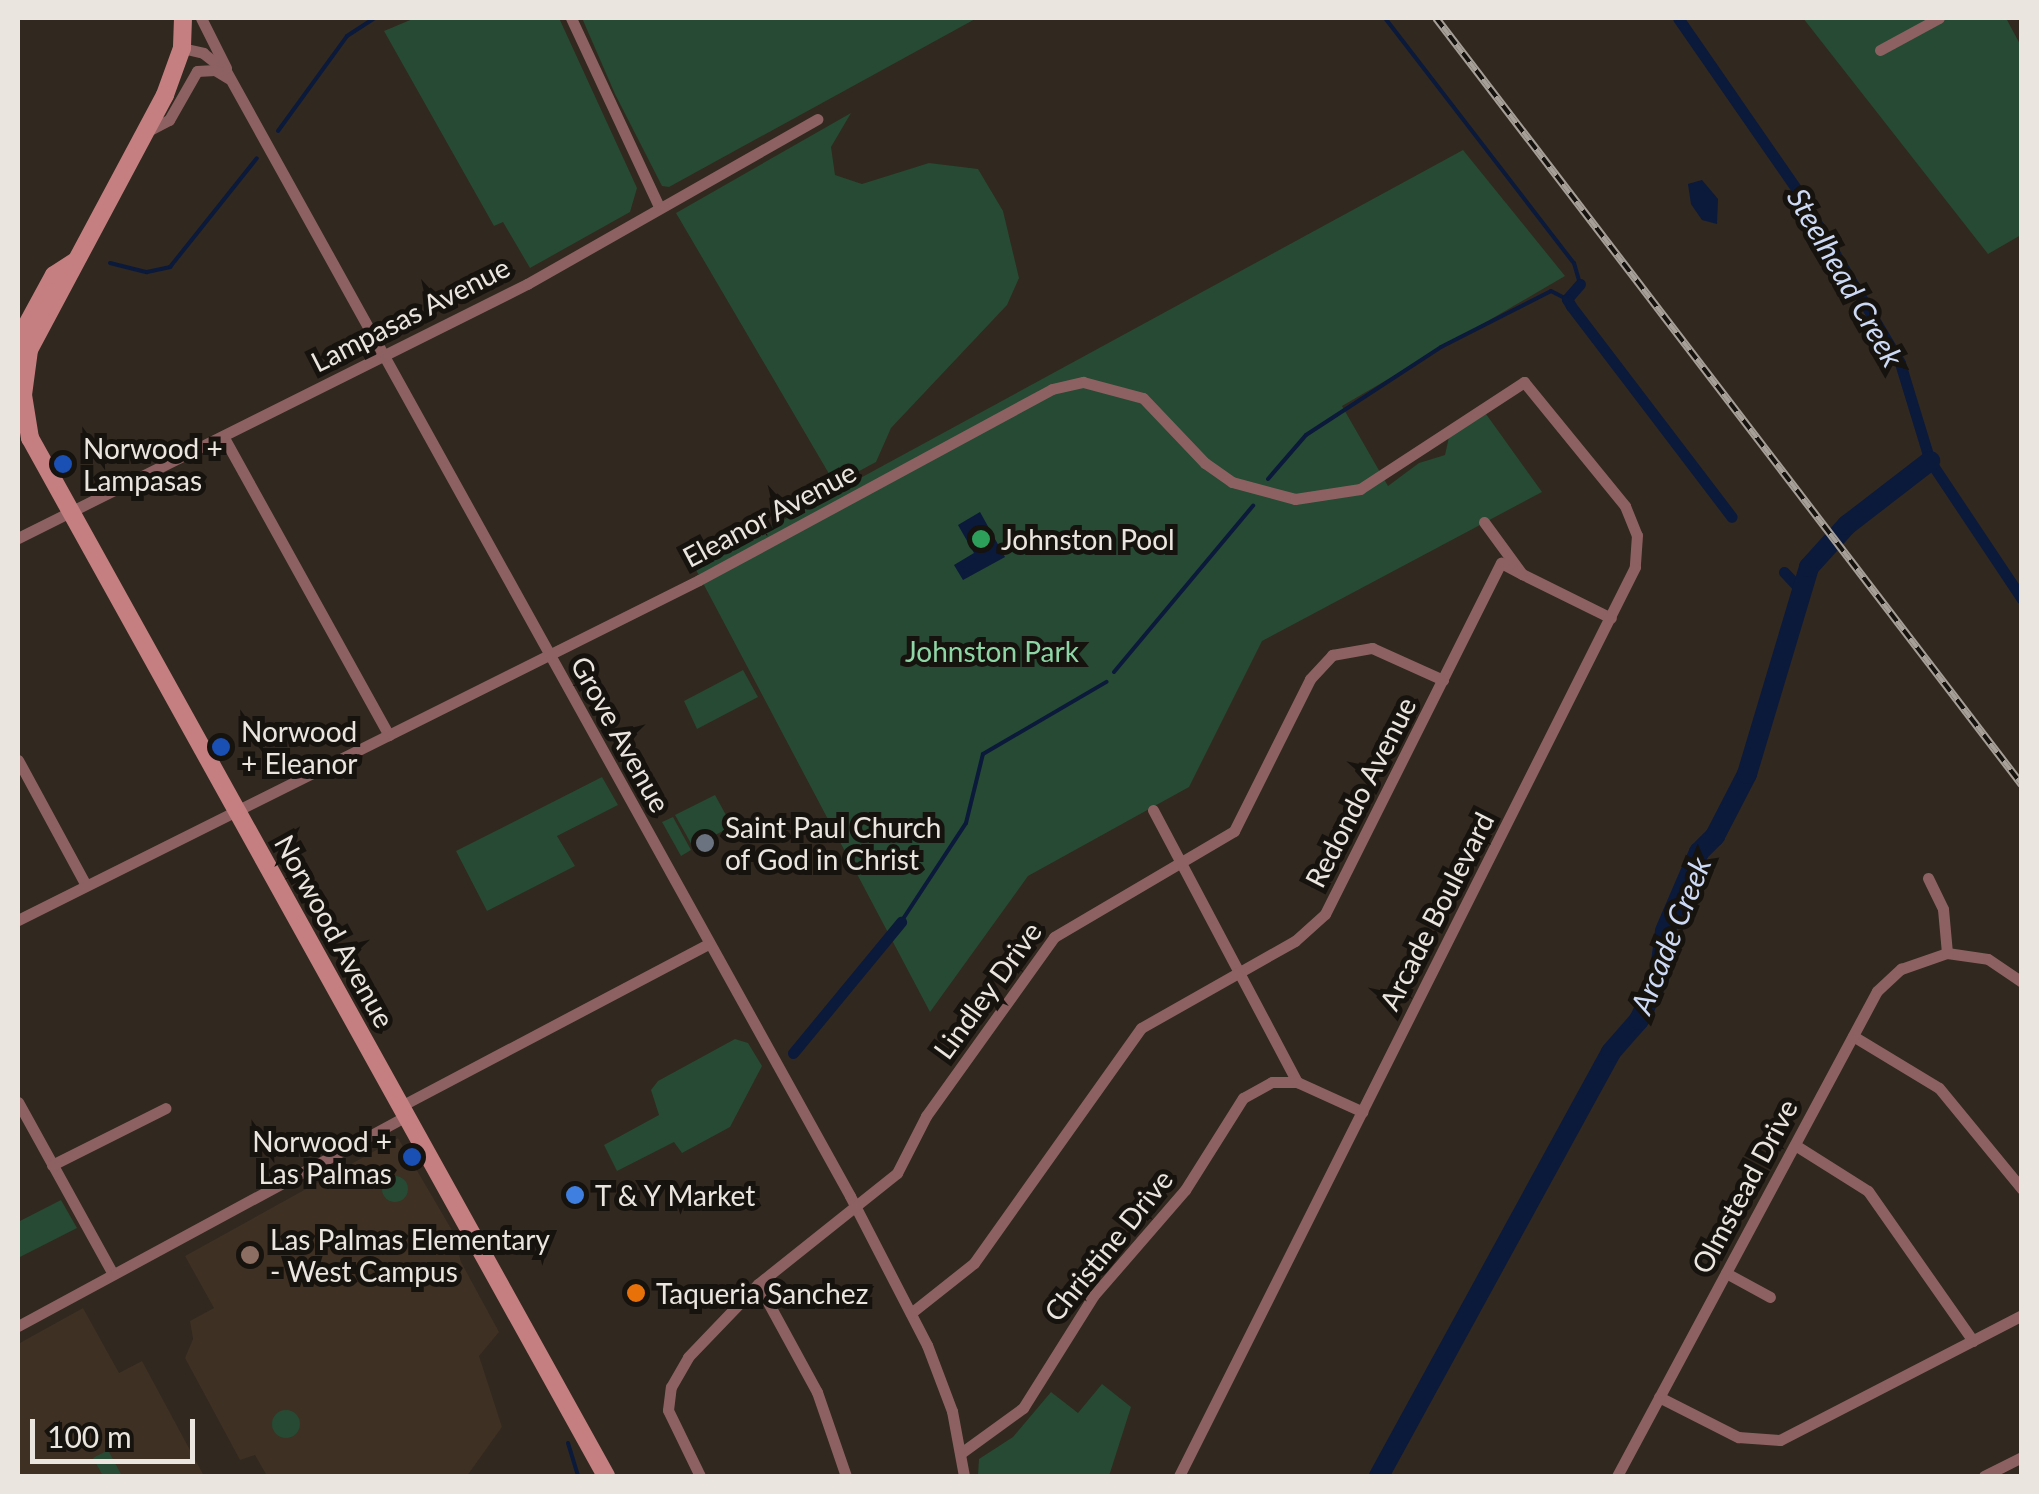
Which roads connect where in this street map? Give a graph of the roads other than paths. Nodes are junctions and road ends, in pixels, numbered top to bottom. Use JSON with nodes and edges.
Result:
{"nodes":[{"id":1,"x":183,"y":18,"type":"edge"},
{"id":2,"x":201,"y":18,"type":"edge"},
{"id":3,"x":571,"y":18,"type":"edge"},
{"id":4,"x":1939,"y":18,"type":"edge"},
{"id":5,"x":182,"y":48,"type":"junction"},
{"id":6,"x":1880,"y":50,"type":"dead end"},
{"id":7,"x":231,"y":81,"type":"junction"},
{"id":8,"x":817,"y":119,"type":"dead end"},
{"id":9,"x":146,"y":132,"type":"junction"},
{"id":10,"x":659,"y":207,"type":"junction"},
{"id":11,"x":74,"y":262,"type":"junction"},
{"id":12,"x":18,"y":341,"type":"edge"},
{"id":13,"x":382,"y":356,"type":"junction"},
{"id":14,"x":21,"y":369,"type":"edge"},
{"id":15,"x":1524,"y":382,"type":"joint"},
{"id":16,"x":20,"y":416,"type":"edge"},
{"id":17,"x":222,"y":436,"type":"junction"},
{"id":18,"x":71,"y":511,"type":"junction"},
{"id":19,"x":1484,"y":522,"type":"dead end"},
{"id":20,"x":18,"y":538,"type":"edge"},
{"id":21,"x":1522,"y":574,"type":"junction"},
{"id":22,"x":1611,"y":618,"type":"junction"},
{"id":23,"x":547,"y":656,"type":"junction"},
{"id":24,"x":1443,"y":680,"type":"junction"},
{"id":25,"x":390,"y":734,"type":"junction"},
{"id":26,"x":18,"y":760,"type":"edge"},
{"id":27,"x":237,"y":810,"type":"junction"},
{"id":28,"x":1153,"y":810,"type":"dead end"},
{"id":29,"x":1182,"y":863,"type":"junction"},
{"id":30,"x":1928,"y":878,"type":"dead end"},
{"id":31,"x":86,"y":885,"type":"junction"},
{"id":32,"x":18,"y":920,"type":"edge"},
{"id":33,"x":707,"y":945,"type":"junction"},
{"id":34,"x":1947,"y":952,"type":"junction"},
{"id":35,"x":1240,"y":970,"type":"junction"},
{"id":36,"x":2022,"y":982,"type":"edge"},
{"id":37,"x":1853,"y":1036,"type":"junction"},
{"id":38,"x":1297,"y":1082,"type":"junction"},
{"id":39,"x":18,"y":1102,"type":"edge"},
{"id":40,"x":166,"y":1108,"type":"dead end"},
{"id":41,"x":403,"y":1111,"type":"junction"},
{"id":42,"x":1363,"y":1112,"type":"junction"},
{"id":43,"x":1794,"y":1145,"type":"junction"},
{"id":44,"x":52,"y":1165,"type":"junction"},
{"id":45,"x":2022,"y":1189,"type":"edge"},
{"id":46,"x":856,"y":1208,"type":"junction"},
{"id":47,"x":1726,"y":1273,"type":"junction"},
{"id":48,"x":113,"y":1274,"type":"junction"},
{"id":49,"x":758,"y":1284,"type":"junction"},
{"id":50,"x":1770,"y":1297,"type":"dead end"},
{"id":51,"x":911,"y":1313,"type":"junction"},
{"id":52,"x":2022,"y":1316,"type":"edge"},
{"id":53,"x":18,"y":1326,"type":"edge"},
{"id":54,"x":1972,"y":1342,"type":"junction"},
{"id":55,"x":1660,"y":1397,"type":"junction"},
{"id":56,"x":961,"y":1453,"type":"junction"},
{"id":57,"x":2022,"y":1457,"type":"edge"},
{"id":58,"x":606,"y":1476,"type":"edge"},
{"id":59,"x":700,"y":1476,"type":"edge"},
{"id":60,"x":846,"y":1476,"type":"edge"},
{"id":61,"x":964,"y":1476,"type":"edge"},
{"id":62,"x":1179,"y":1476,"type":"edge"},
{"id":63,"x":1617,"y":1476,"type":"edge"},
{"id":64,"x":1984,"y":1476,"type":"edge"}],
"edges":[{"from":1,"to":5,"type":"main road"},
{"from":2,"to":7,"type":"street","name":"Grove Avenue"},
{"from":3,"to":10,"type":"street"},
{"from":4,"to":6,"type":"street"},
{"from":5,"to":7,"type":"street","name":"Grove Avenue"},
{"from":5,"to":9,"type":"main road"},
{"from":7,"to":9,"type":"street"},
{"from":7,"to":13,"type":"street","name":"Grove Avenue"},
{"from":8,"to":10,"type":"street","name":"Lampasas Avenue"},
{"from":9,"to":11,"type":"main road"},
{"from":10,"to":13,"type":"street","name":"Lampasas Avenue"},
{"from":11,"to":12,"type":"main road"},
{"from":11,"to":14,"type":"main road"},
{"from":13,"to":17,"type":"street","name":"Lampasas Avenue"},
{"from":13,"to":23,"type":"street","name":"Grove Avenue"},
{"from":14,"to":16,"type":"main road","name":"Norwood Avenue"},
{"from":15,"to":22,"type":"street","name":"Arcade Boulevard"},
{"from":15,"to":23,"type":"street","name":"Eleanor Avenue"},
{"from":16,"to":18,"type":"main road","name":"Norwood Avenue"},
{"from":17,"to":18,"type":"street","name":"Lampasas Avenue"},
{"from":17,"to":25,"type":"street"},
{"from":18,"to":20,"type":"street","name":"Lampasas Avenue"},
{"from":18,"to":27,"type":"main road","name":"Norwood Avenue"},
{"from":19,"to":21,"type":"street"},
{"from":21,"to":22,"type":"street"},
{"from":21,"to":24,"type":"street","name":"Redondo Avenue"},
{"from":22,"to":42,"type":"street","name":"Arcade Boulevard"},
{"from":23,"to":25,"type":"street","name":"Eleanor Avenue"},
{"from":23,"to":33,"type":"street","name":"Grove Avenue"},
{"from":24,"to":29,"type":"street","name":"Lindley Drive"},
{"from":24,"to":35,"type":"street","name":"Redondo Avenue"},
{"from":25,"to":27,"type":"street","name":"Eleanor Avenue"},
{"from":26,"to":31,"type":"street"},
{"from":27,"to":31,"type":"street","name":"Eleanor Avenue"},
{"from":27,"to":41,"type":"main road","name":"Norwood Avenue"},
{"from":28,"to":29,"type":"street"},
{"from":29,"to":35,"type":"street"},
{"from":29,"to":46,"type":"street","name":"Lindley Drive"},
{"from":30,"to":34,"type":"street"},
{"from":31,"to":32,"type":"street","name":"Eleanor Avenue"},
{"from":33,"to":41,"type":"street"},
{"from":33,"to":46,"type":"street","name":"Grove Avenue"},
{"from":34,"to":36,"type":"street"},
{"from":34,"to":37,"type":"street","name":"Olmstead Drive"},
{"from":35,"to":38,"type":"street"},
{"from":35,"to":51,"type":"street","name":"Redondo Avenue"},
{"from":37,"to":43,"type":"street","name":"Olmstead Drive"},
{"from":37,"to":45,"type":"street"},
{"from":38,"to":42,"type":"street"},
{"from":38,"to":56,"type":"street","name":"Christine Drive"},
{"from":39,"to":44,"type":"street"},
{"from":40,"to":44,"type":"street"},
{"from":41,"to":48,"type":"street"},
{"from":41,"to":58,"type":"main road","name":"Norwood Avenue"},
{"from":42,"to":62,"type":"street","name":"Arcade Boulevard"},
{"from":43,"to":47,"type":"street","name":"Olmstead Drive"},
{"from":43,"to":54,"type":"street"},
{"from":44,"to":48,"type":"street"},
{"from":46,"to":49,"type":"street","name":"Lindley Drive"},
{"from":46,"to":51,"type":"street","name":"Grove Avenue"},
{"from":47,"to":50,"type":"street"},
{"from":47,"to":55,"type":"street","name":"Olmstead Drive"},
{"from":48,"to":53,"type":"street"},
{"from":49,"to":59,"type":"street","name":"Lindley Drive"},
{"from":49,"to":60,"type":"street"},
{"from":51,"to":56,"type":"street","name":"Grove Avenue"},
{"from":52,"to":54,"type":"street"},
{"from":54,"to":55,"type":"street"},
{"from":55,"to":63,"type":"street","name":"Olmstead Drive"},
{"from":56,"to":61,"type":"street","name":"Grove Avenue"},
{"from":57,"to":64,"type":"street"}]}
